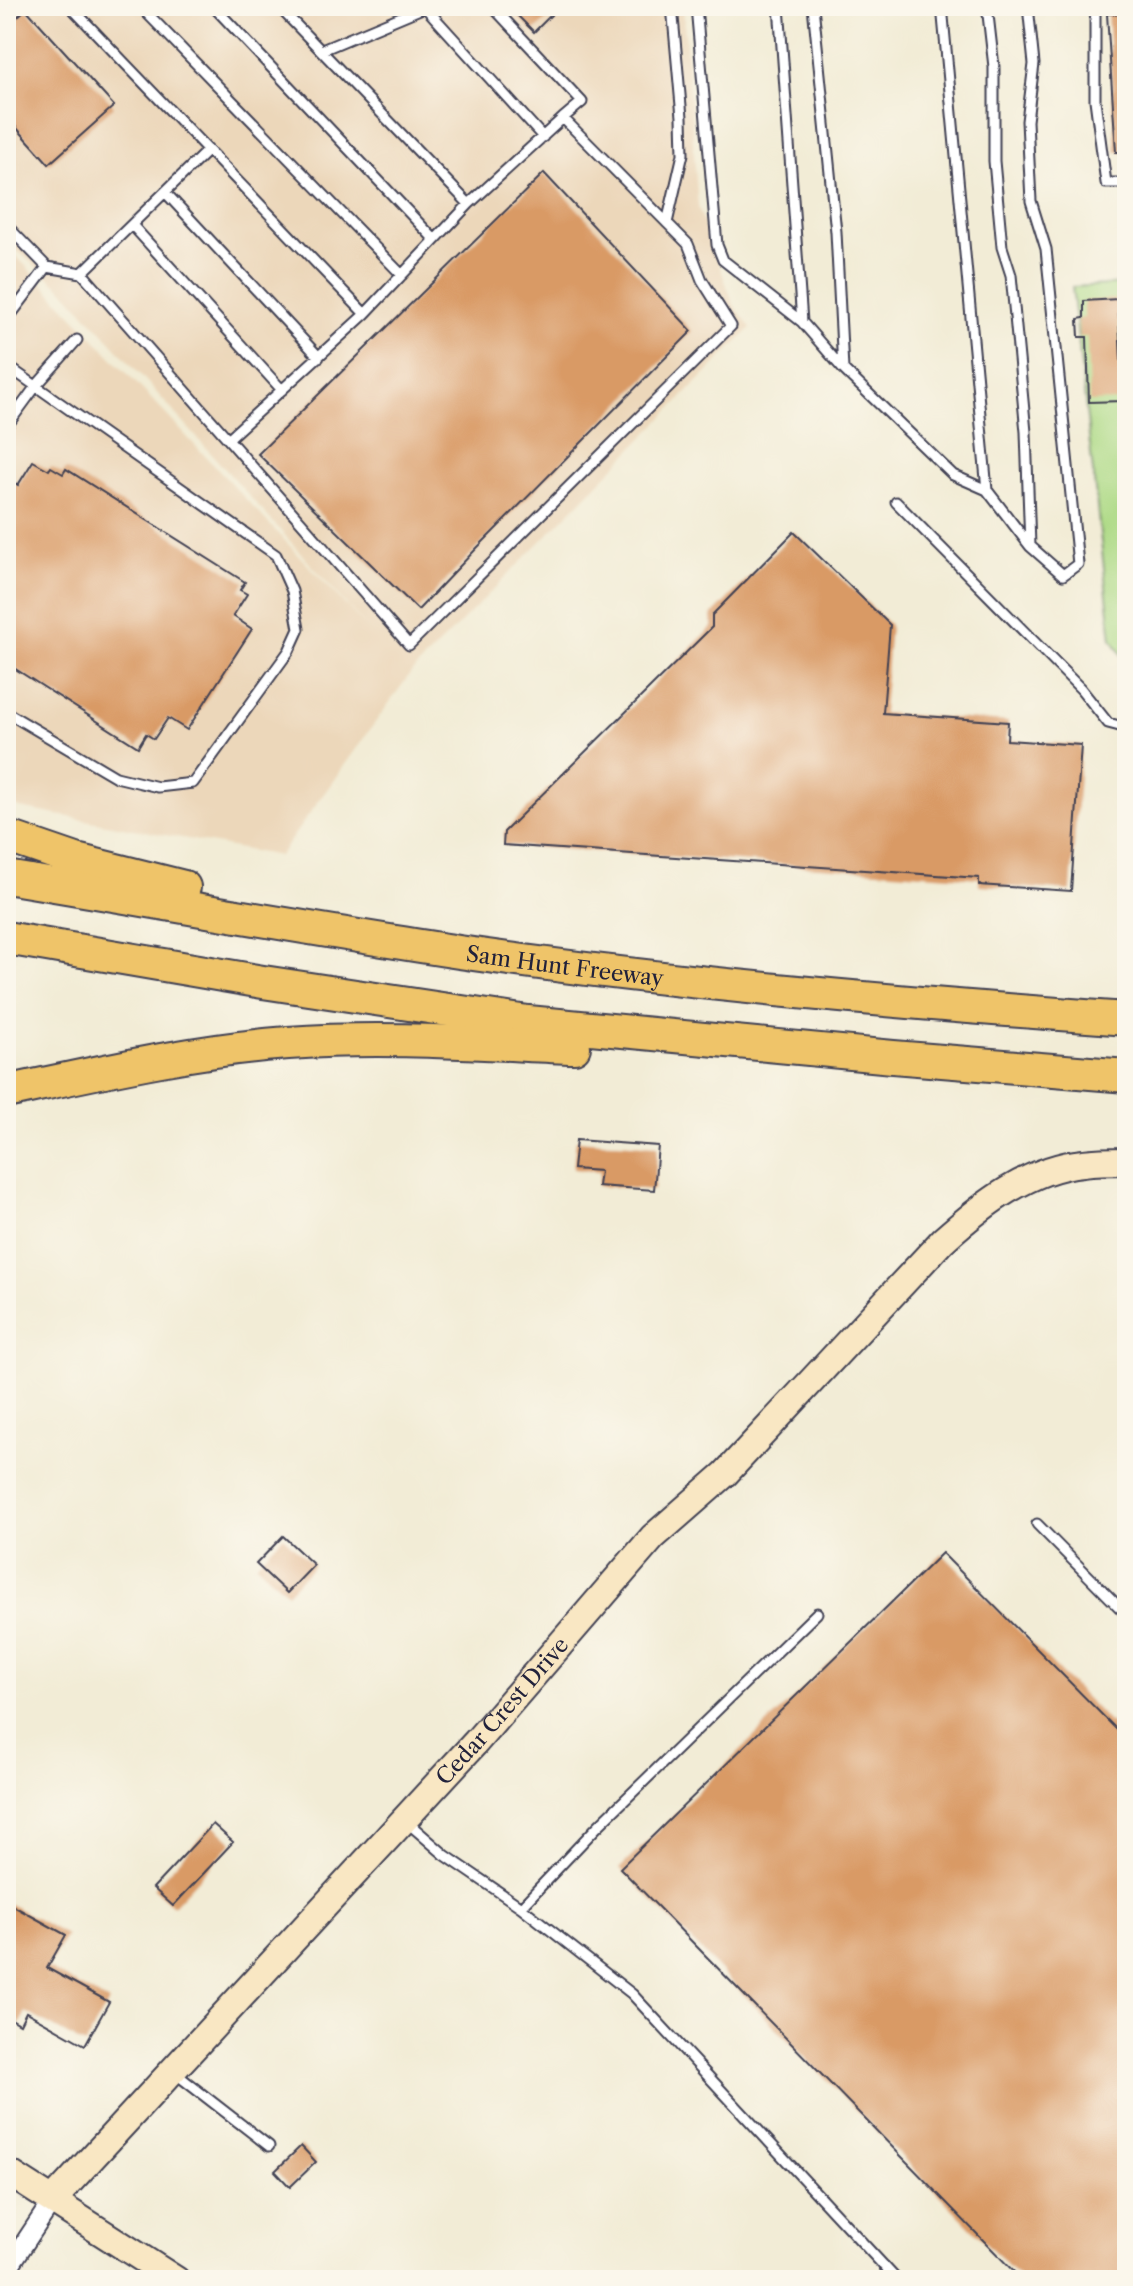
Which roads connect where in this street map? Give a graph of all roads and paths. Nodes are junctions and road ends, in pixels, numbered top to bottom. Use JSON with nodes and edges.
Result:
{"nodes":[{"id":1,"x":70,"y":6,"type":"edge"},
{"id":2,"x":140,"y":6,"type":"edge"},
{"id":3,"x":213,"y":6,"type":"edge"},
{"id":4,"x":278,"y":6,"type":"edge"},
{"id":5,"x":426,"y":6,"type":"edge"},
{"id":6,"x":492,"y":6,"type":"edge"},
{"id":7,"x":672,"y":6,"type":"edge"},
{"id":8,"x":696,"y":6,"type":"edge"},
{"id":9,"x":779,"y":6,"type":"edge"},
{"id":10,"x":813,"y":6,"type":"edge"},
{"id":11,"x":942,"y":6,"type":"edge"},
{"id":12,"x":987,"y":6,"type":"edge"},
{"id":13,"x":1028,"y":6,"type":"edge"},
{"id":14,"x":1095,"y":6,"type":"edge"},
{"id":15,"x":322,"y":50,"type":"junction"},
{"id":16,"x":563,"y":118,"type":"junction"},
{"id":17,"x":543,"y":137,"type":"junction"},
{"id":18,"x":208,"y":150,"type":"junction"},
{"id":19,"x":1127,"y":183,"type":"edge"},
{"id":20,"x":165,"y":192,"type":"junction"},
{"id":21,"x":469,"y":204,"type":"junction"},
{"id":22,"x":667,"y":223,"type":"junction"},
{"id":23,"x":6,"y":225,"type":"edge"},
{"id":24,"x":132,"y":225,"type":"junction"},
{"id":25,"x":435,"y":240,"type":"junction"},
{"id":26,"x":47,"y":267,"type":"junction"},
{"id":27,"x":82,"y":273,"type":"junction"},
{"id":28,"x":402,"y":275,"type":"junction"},
{"id":29,"x":365,"y":314,"type":"junction"},
{"id":30,"x":6,"y":321,"type":"edge"},
{"id":31,"x":802,"y":322,"type":"junction"},
{"id":32,"x":77,"y":340,"type":"dead end"},
{"id":33,"x":319,"y":357,"type":"junction"},
{"id":34,"x":6,"y":365,"type":"edge"},
{"id":35,"x":843,"y":369,"type":"junction"},
{"id":36,"x":36,"y":386,"type":"junction"},
{"id":37,"x":282,"y":390,"type":"junction"},
{"id":38,"x":6,"y":427,"type":"edge"},
{"id":39,"x":228,"y":439,"type":"junction"},
{"id":40,"x":987,"y":490,"type":"junction"},
{"id":41,"x":896,"y":502,"type":"dead end"},
{"id":42,"x":1030,"y":546,"type":"junction"},
{"id":43,"x":6,"y":712,"type":"edge"},
{"id":44,"x":1127,"y":728,"type":"edge"},
{"id":45,"x":6,"y":836,"type":"edge"},
{"id":46,"x":6,"y":877,"type":"edge"},
{"id":47,"x":6,"y":938,"type":"edge"},
{"id":48,"x":393,"y":941,"type":"junction"},
{"id":49,"x":1127,"y":1019,"type":"edge"},
{"id":50,"x":893,"y":1057,"type":"junction"},
{"id":51,"x":1127,"y":1076,"type":"edge"},
{"id":52,"x":6,"y":1092,"type":"edge"},
{"id":53,"x":1127,"y":1161,"type":"edge"},
{"id":54,"x":1037,"y":1524,"type":"dead end"},
{"id":55,"x":817,"y":1613,"type":"dead end"},
{"id":56,"x":1127,"y":1615,"type":"edge"},
{"id":57,"x":405,"y":1820,"type":"junction"},
{"id":58,"x":521,"y":1907,"type":"junction"},
{"id":59,"x":172,"y":2071,"type":"junction"},
{"id":60,"x":269,"y":2146,"type":"dead end"},
{"id":61,"x":6,"y":2171,"type":"edge"},
{"id":62,"x":53,"y":2200,"type":"junction"},
{"id":63,"x":6,"y":2271,"type":"edge"},
{"id":64,"x":176,"y":2280,"type":"edge"},
{"id":65,"x":897,"y":2280,"type":"edge"}],
"edges":[{"from":1,"to":18,"type":"lane"},
{"from":2,"to":28,"type":"lane"},
{"from":3,"to":25,"type":"lane"},
{"from":4,"to":15,"type":"lane"},
{"from":5,"to":15,"type":"lane"},
{"from":5,"to":17,"type":"lane"},
{"from":6,"to":16,"type":"lane"},
{"from":7,"to":22,"type":"lane"},
{"from":8,"to":31,"type":"lane"},
{"from":9,"to":31,"type":"lane"},
{"from":10,"to":35,"type":"lane"},
{"from":11,"to":40,"type":"lane"},
{"from":12,"to":42,"type":"lane"},
{"from":13,"to":42,"type":"lane"},
{"from":14,"to":19,"type":"lane"},
{"from":15,"to":21,"type":"lane"},
{"from":16,"to":17,"type":"lane"},
{"from":16,"to":22,"type":"lane"},
{"from":17,"to":21,"type":"lane"},
{"from":18,"to":20,"type":"lane"},
{"from":18,"to":29,"type":"lane"},
{"from":20,"to":24,"type":"lane"},
{"from":20,"to":33,"type":"lane"},
{"from":21,"to":25,"type":"lane"},
{"from":22,"to":39,"type":"lane"},
{"from":23,"to":26,"type":"lane"},
{"from":24,"to":27,"type":"lane"},
{"from":24,"to":37,"type":"lane"},
{"from":25,"to":28,"type":"lane"},
{"from":26,"to":27,"type":"lane"},
{"from":26,"to":30,"type":"lane"},
{"from":27,"to":39,"type":"lane"},
{"from":28,"to":29,"type":"lane"},
{"from":29,"to":33,"type":"lane"},
{"from":31,"to":35,"type":"lane"},
{"from":32,"to":36,"type":"lane"},
{"from":33,"to":37,"type":"lane"},
{"from":34,"to":36,"type":"lane"},
{"from":35,"to":40,"type":"lane"},
{"from":36,"to":38,"type":"lane"},
{"from":36,"to":43,"type":"lane"},
{"from":37,"to":39,"type":"lane"},
{"from":40,"to":42,"type":"lane"},
{"from":41,"to":44,"type":"lane"},
{"from":45,"to":48,"type":"highway"},
{"from":46,"to":48,"type":"highway","name":"Sam Hunt Freeway"},
{"from":47,"to":50,"type":"highway"},
{"from":48,"to":49,"type":"highway","name":"Sam Hunt Freeway"},
{"from":50,"to":51,"type":"highway"},
{"from":50,"to":52,"type":"highway"},
{"from":53,"to":57,"type":"street","name":"Cedar Crest Drive"},
{"from":54,"to":56,"type":"lane"},
{"from":55,"to":58,"type":"lane"},
{"from":57,"to":58,"type":"lane"},
{"from":57,"to":59,"type":"street","name":"Cedar Crest Drive"},
{"from":58,"to":65,"type":"lane"},
{"from":59,"to":60,"type":"lane"},
{"from":59,"to":62,"type":"street","name":"Cedar Crest Drive"},
{"from":61,"to":62,"type":"street"},
{"from":62,"to":63,"type":"street","name":"Cedar Crest Drive"},
{"from":62,"to":64,"type":"street"}]}
